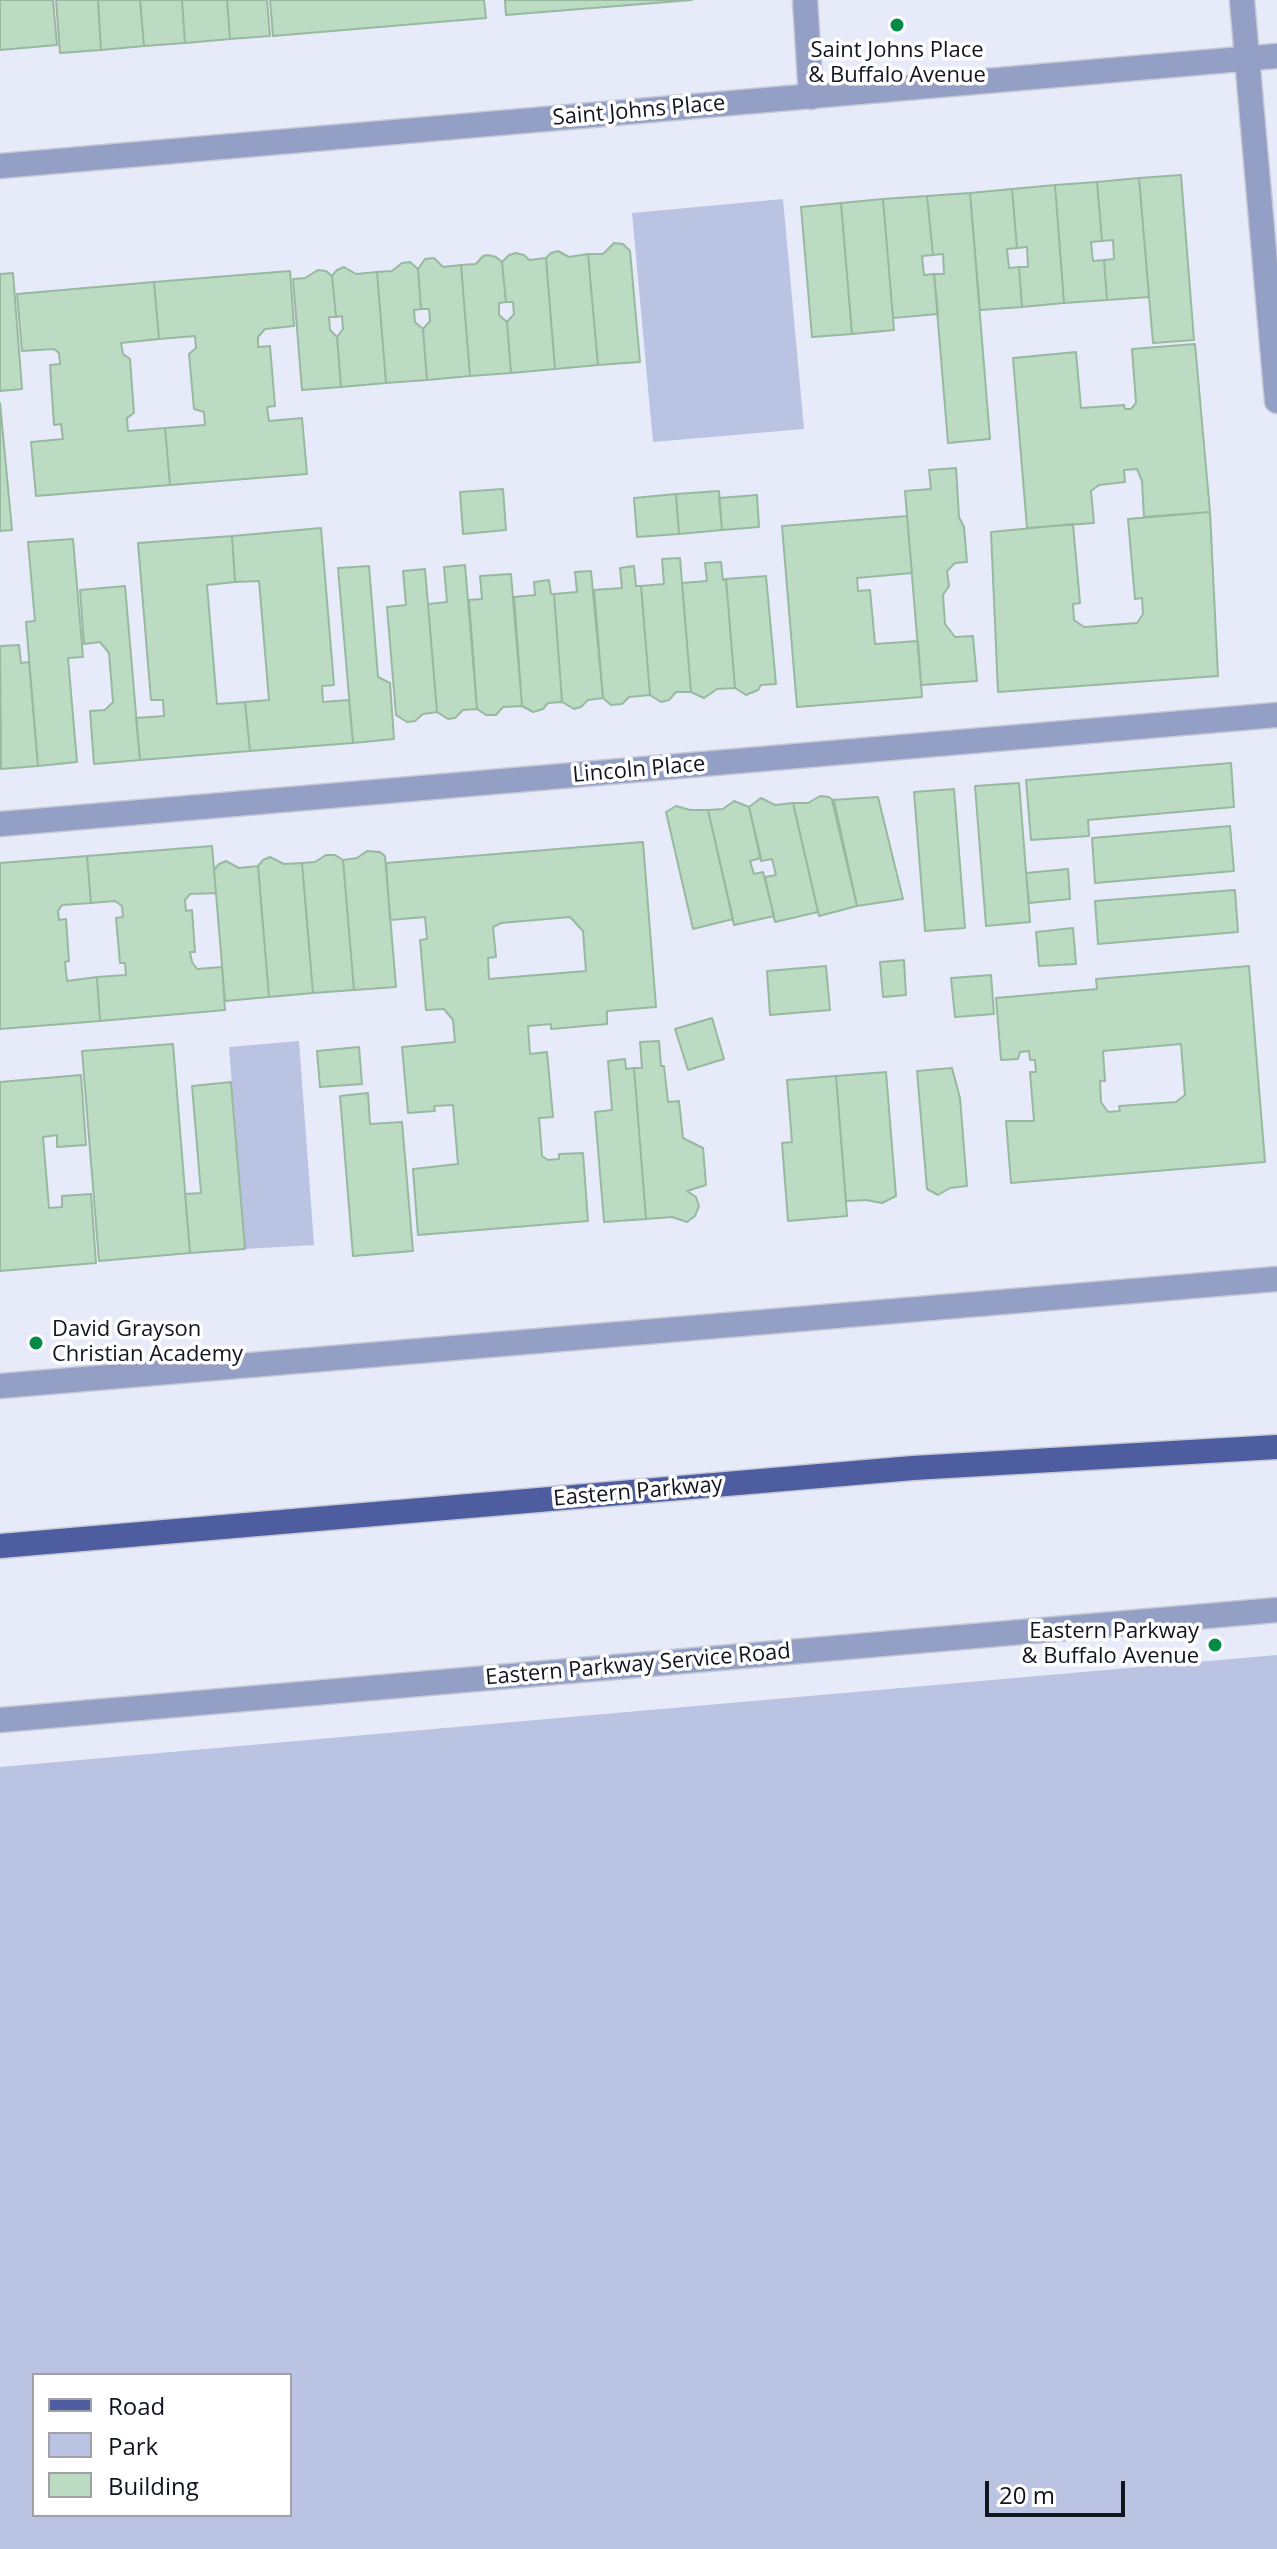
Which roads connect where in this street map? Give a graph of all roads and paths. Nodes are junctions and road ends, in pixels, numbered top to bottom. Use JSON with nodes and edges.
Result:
{"nodes":[{"id":1,"x":805,"y":0,"type":"edge"},
{"id":2,"x":1242,"y":0,"type":"edge"},
{"id":3,"x":1277,"y":56,"type":"edge"},
{"id":4,"x":1247,"y":59,"type":"junction"},
{"id":5,"x":811,"y":97,"type":"junction"},
{"id":6,"x":0,"y":166,"type":"edge"},
{"id":7,"x":1277,"y":401,"type":"edge"},
{"id":8,"x":1277,"y":715,"type":"edge"},
{"id":9,"x":0,"y":824,"type":"edge"},
{"id":10,"x":1277,"y":1279,"type":"edge"},
{"id":11,"x":0,"y":1386,"type":"edge"},
{"id":12,"x":1277,"y":1447,"type":"edge"},
{"id":13,"x":0,"y":1546,"type":"edge"},
{"id":14,"x":1277,"y":1610,"type":"edge"},
{"id":15,"x":0,"y":1720,"type":"edge"}],
"edges":[{"from":1,"to":5,"type":"street"},
{"from":2,"to":4,"type":"street"},
{"from":3,"to":4,"type":"street","name":"Saint Johns Place"},
{"from":4,"to":5,"type":"street","name":"Saint Johns Place"},
{"from":4,"to":7,"type":"street"},
{"from":5,"to":6,"type":"street","name":"Saint Johns Place"},
{"from":8,"to":9,"type":"street","name":"Lincoln Place"},
{"from":10,"to":11,"type":"street"},
{"from":12,"to":13,"type":"main road","name":"Eastern Parkway"},
{"from":14,"to":15,"type":"street","name":"Eastern Parkway Service Road"}]}
